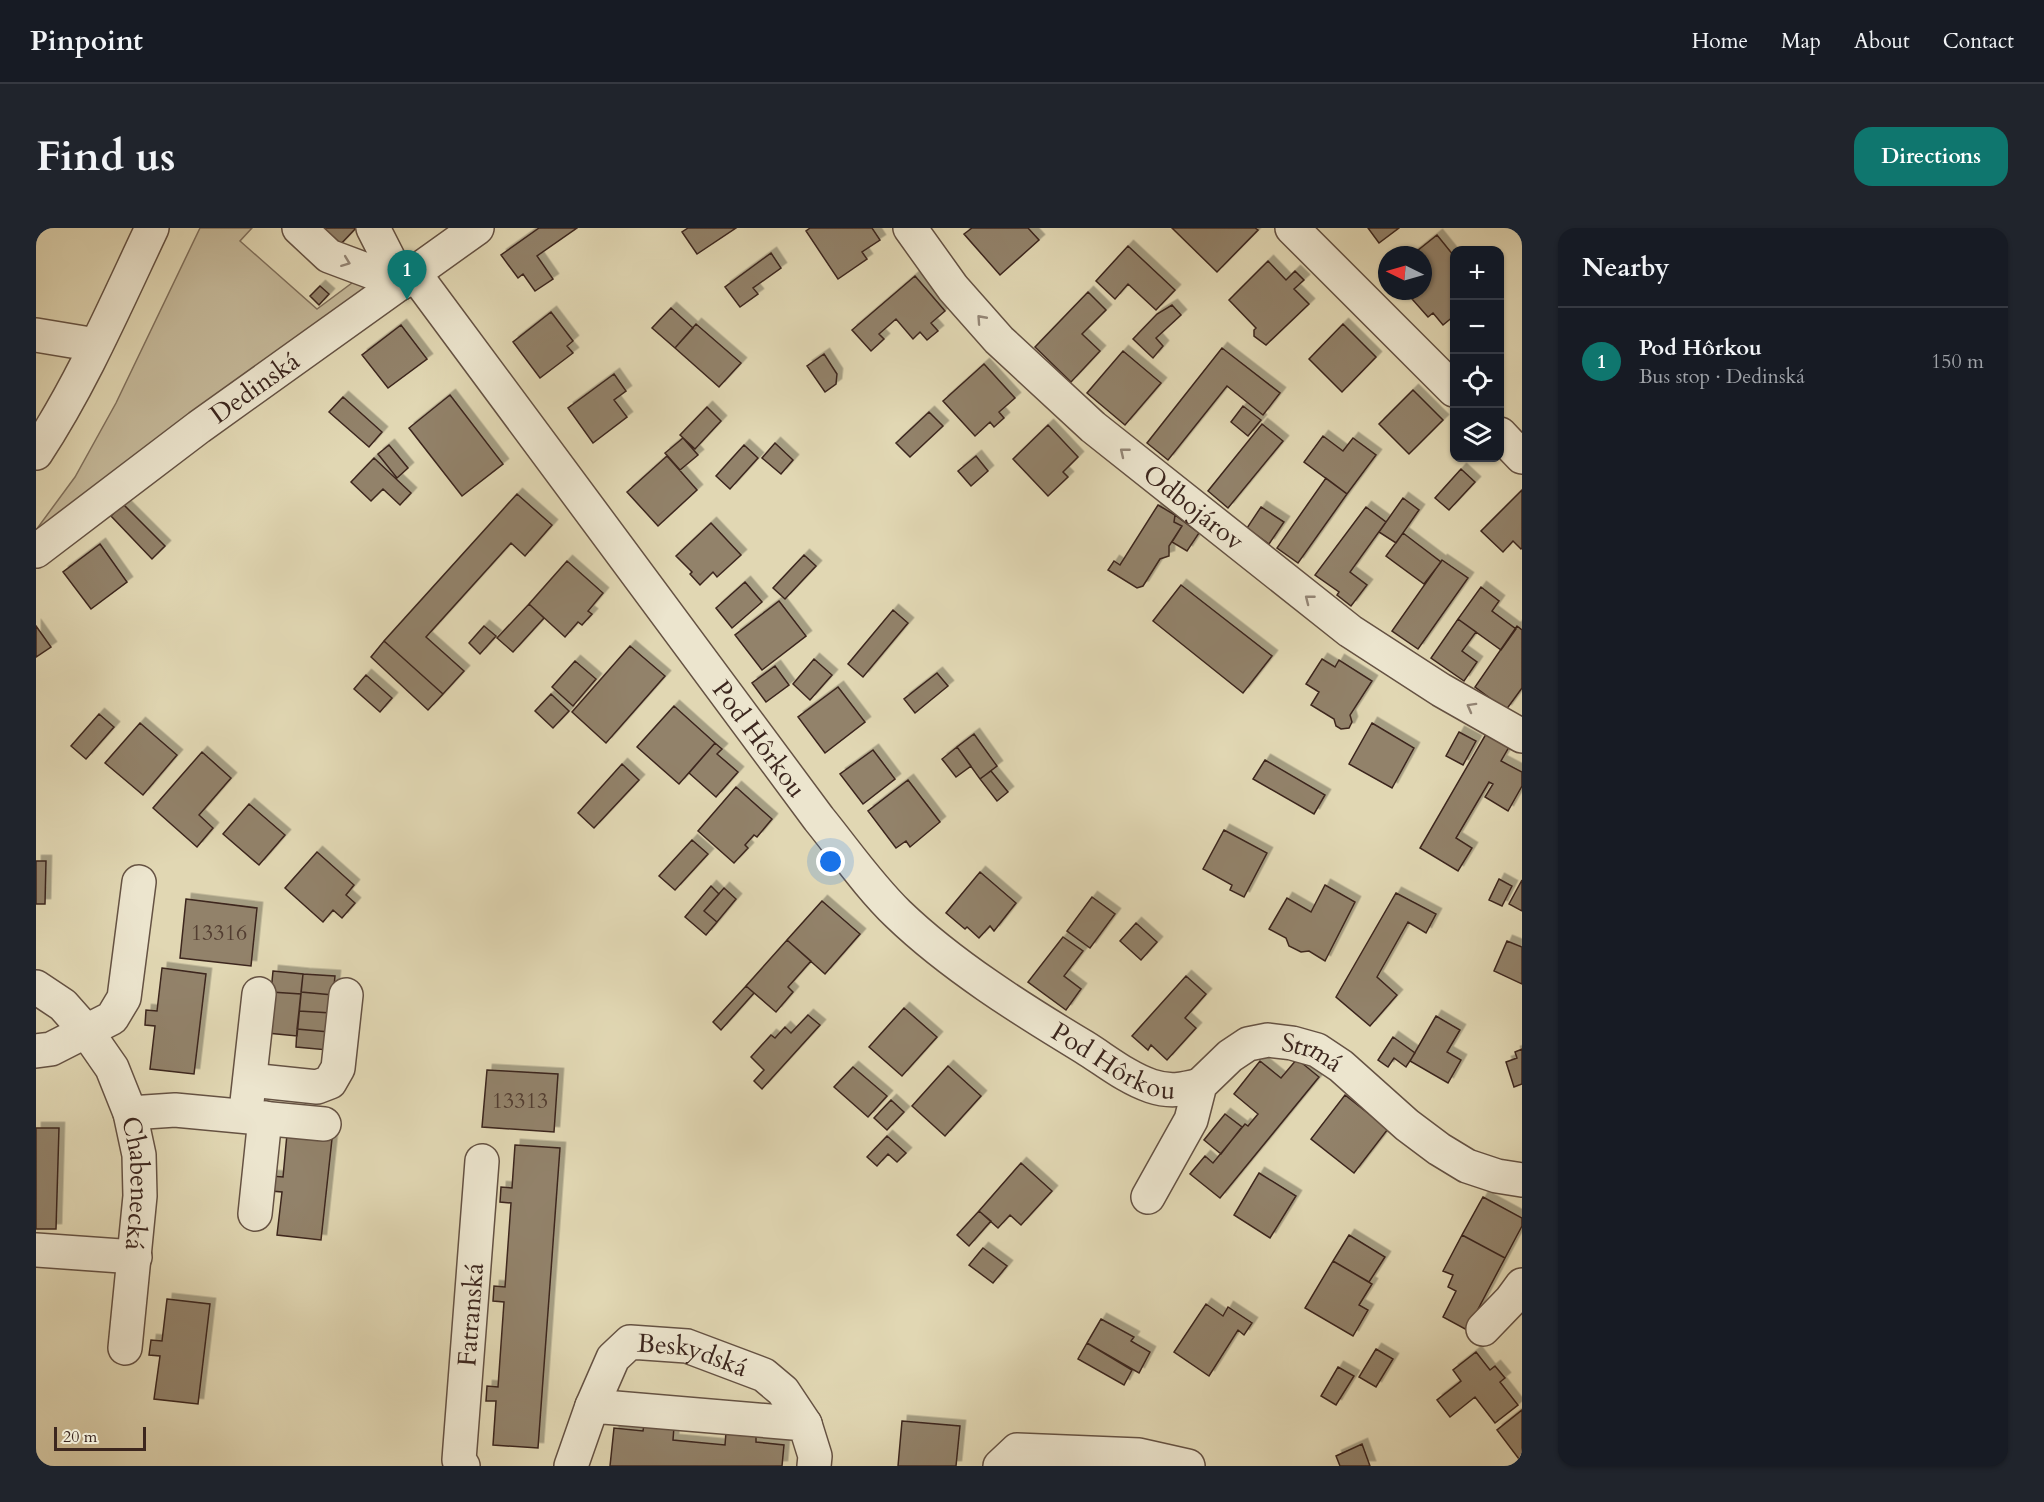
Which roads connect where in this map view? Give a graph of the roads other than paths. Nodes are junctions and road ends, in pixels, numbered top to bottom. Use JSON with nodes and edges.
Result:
{"nodes":[{"id":1,"x":153,"y":228,"type":"edge"},
{"id":2,"x":299,"y":228,"type":"edge"},
{"id":3,"x":373,"y":228,"type":"edge"},
{"id":4,"x":477,"y":228,"type":"edge"},
{"id":5,"x":910,"y":228,"type":"edge"},
{"id":6,"x":1292,"y":228,"type":"edge"},
{"id":7,"x":407,"y":278,"type":"junction"},
{"id":8,"x":36,"y":335,"type":"edge"},
{"id":9,"x":96,"y":345,"type":"junction"},
{"id":10,"x":1450,"y":385,"type":"edge"},
{"id":11,"x":1504,"y":438,"type":"edge"},
{"id":12,"x":36,"y":453,"type":"edge"},
{"id":13,"x":1522,"y":457,"type":"edge"},
{"id":14,"x":36,"y":550,"type":"edge"},
{"id":15,"x":1522,"y":736,"type":"edge"},
{"id":16,"x":139,"y":882,"type":"dead end"},
{"id":17,"x":36,"y":987,"type":"edge"},
{"id":18,"x":259,"y":993,"type":"dead end"},
{"id":19,"x":346,"y":995,"type":"dead end"},
{"id":20,"x":87,"y":1032,"type":"junction"},
{"id":21,"x":41,"y":1055,"type":"edge"},
{"id":22,"x":250,"y":1080,"type":"junction"},
{"id":23,"x":1200,"y":1085,"type":"junction"},
{"id":24,"x":130,"y":1113,"type":"junction"},
{"id":25,"x":255,"y":1117,"type":"junction"},
{"id":26,"x":324,"y":1124,"type":"dead end"},
{"id":27,"x":482,"y":1161,"type":"dead end"},
{"id":28,"x":1522,"y":1180,"type":"edge"},
{"id":29,"x":1148,"y":1197,"type":"dead end"},
{"id":30,"x":255,"y":1214,"type":"dead end"},
{"id":31,"x":36,"y":1250,"type":"edge"},
{"id":32,"x":135,"y":1257,"type":"junction"},
{"id":33,"x":1522,"y":1285,"type":"edge"},
{"id":34,"x":1483,"y":1329,"type":"dead end"},
{"id":35,"x":125,"y":1348,"type":"dead end"},
{"id":36,"x":592,"y":1406,"type":"junction"},
{"id":37,"x":805,"y":1424,"type":"junction"},
{"id":38,"x":463,"y":1466,"type":"edge"},
{"id":39,"x":571,"y":1466,"type":"edge"},
{"id":40,"x":814,"y":1466,"type":"edge"},
{"id":41,"x":1000,"y":1466,"type":"edge"},
{"id":42,"x":1188,"y":1466,"type":"edge"}],
"edges":[{"from":1,"to":9,"type":"street"},
{"from":2,"to":7,"type":"street","one_way":true},
{"from":3,"to":7,"type":"street","name":"Pod Hôrkou"},
{"from":4,"to":7,"type":"street","name":"Dedinská"},
{"from":15,"to":5,"type":"street","name":"Odbojárov","one_way":true},
{"from":6,"to":10,"type":"street"},
{"from":7,"to":14,"type":"street","name":"Dedinská"},
{"from":7,"to":23,"type":"street","name":"Pod Hôrkou"},
{"from":8,"to":9,"type":"street"},
{"from":9,"to":12,"type":"street"},
{"from":11,"to":13,"type":"street"},
{"from":16,"to":20,"type":"street"},
{"from":17,"to":20,"type":"street","name":"Chabenecká"},
{"from":18,"to":22,"type":"street"},
{"from":19,"to":22,"type":"street"},
{"from":20,"to":21,"type":"street"},
{"from":20,"to":24,"type":"street","name":"Chabenecká"},
{"from":22,"to":25,"type":"street"},
{"from":23,"to":28,"type":"street","name":"Strmá"},
{"from":23,"to":29,"type":"street"},
{"from":24,"to":25,"type":"street"},
{"from":24,"to":32,"type":"street","name":"Chabenecká"},
{"from":25,"to":26,"type":"street"},
{"from":25,"to":30,"type":"street"},
{"from":27,"to":38,"type":"street","name":"Fatranská"},
{"from":31,"to":32,"type":"street"},
{"from":32,"to":35,"type":"street","name":"Chabenecká"},
{"from":33,"to":34,"type":"street"},
{"from":36,"to":37,"type":"street","name":"Beskydská"},
{"from":36,"to":37,"type":"street","name":"Beskydská"},
{"from":36,"to":39,"type":"street","name":"Beskydská"},
{"from":37,"to":40,"type":"street","name":"Beskydská"},
{"from":41,"to":42,"type":"street"}]}
